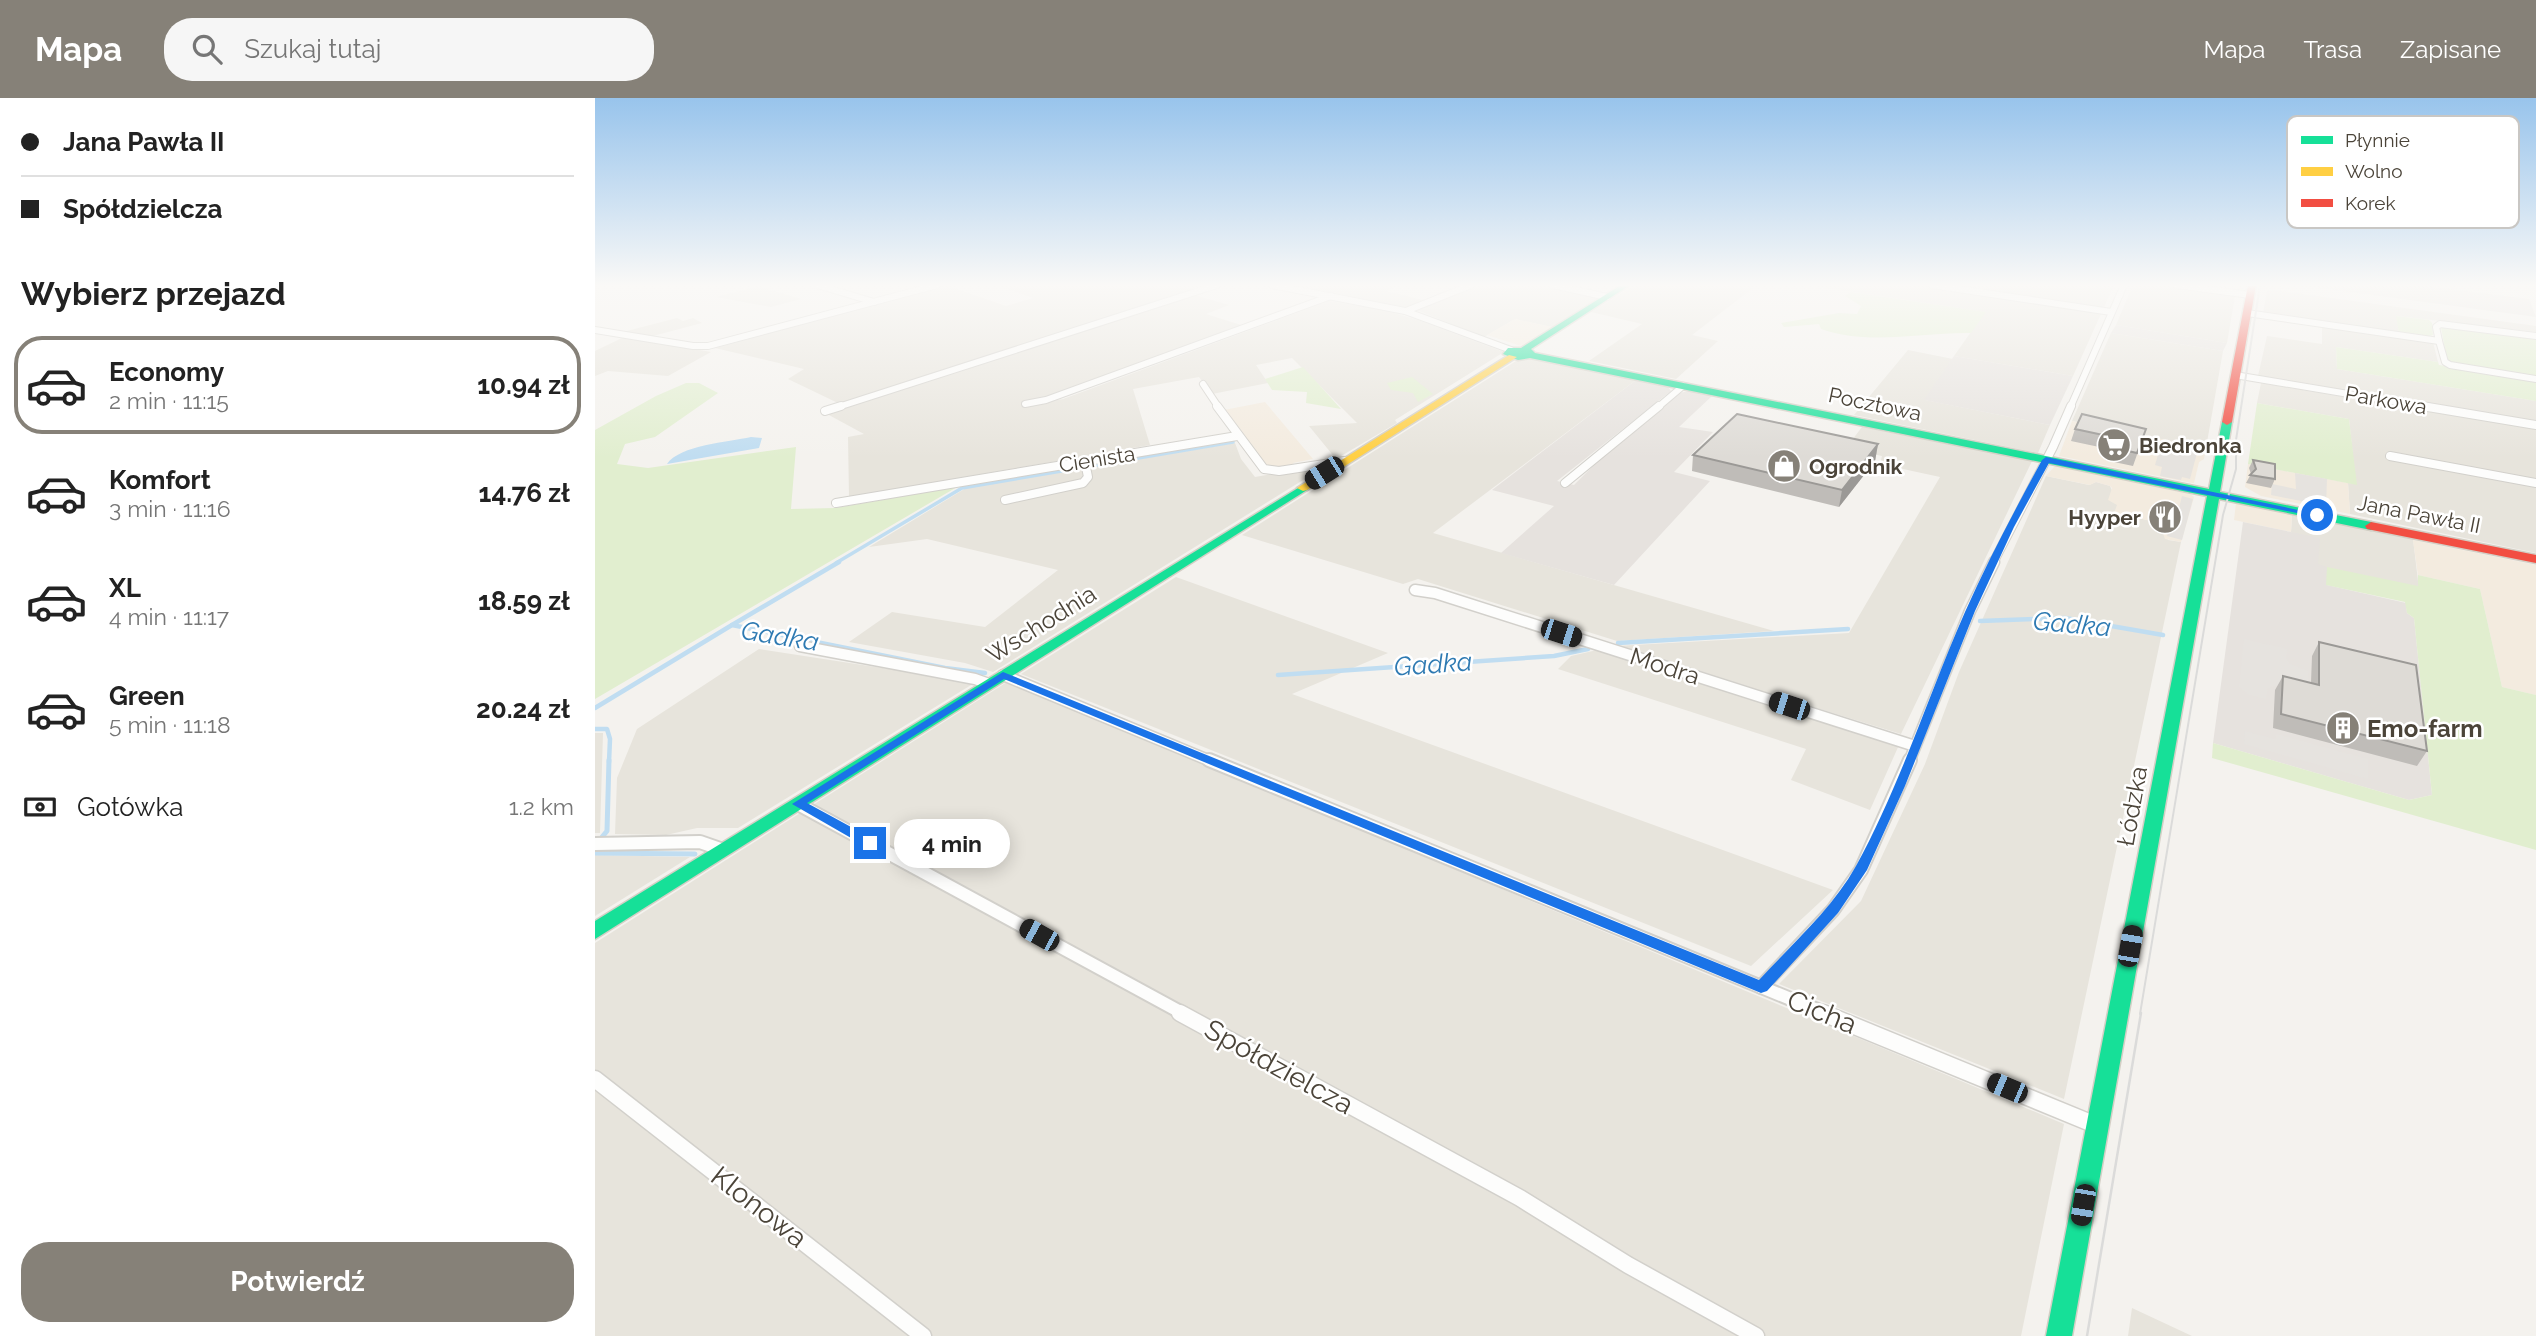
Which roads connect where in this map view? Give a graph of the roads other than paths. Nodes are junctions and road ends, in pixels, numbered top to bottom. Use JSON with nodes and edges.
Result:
{"nodes":[{"id":1,"x":681,"y":343,"type":"edge"},
{"id":2,"x":716,"y":343,"type":"edge"},
{"id":3,"x":1037,"y":343,"type":"edge"},
{"id":4,"x":1203,"y":343,"type":"edge"},
{"id":5,"x":1492,"y":343,"type":"edge"},
{"id":6,"x":1536,"y":343,"type":"edge"},
{"id":7,"x":2097,"y":343,"type":"edge"},
{"id":8,"x":2241,"y":343,"type":"edge"},
{"id":9,"x":2440,"y":343,"type":"edge"},
{"id":10,"x":1520,"y":353,"type":"junction"},
{"id":11,"x":2235,"y":375,"type":"junction"},
{"id":12,"x":2536,"y":379,"type":"edge"},
{"id":13,"x":1203,"y":384,"type":"dead end"},
{"id":14,"x":1683,"y":386,"type":"junction"},
{"id":15,"x":1025,"y":404,"type":"dead end"},
{"id":16,"x":825,"y":411,"type":"dead end"},
{"id":17,"x":2536,"y":425,"type":"edge"},
{"id":18,"x":1237,"y":436,"type":"junction"},
{"id":19,"x":2390,"y":457,"type":"dead end"},
{"id":20,"x":2046,"y":460,"type":"junction"},
{"id":21,"x":1085,"y":461,"type":"junction"},
{"id":22,"x":1344,"y":461,"type":"junction"},
{"id":23,"x":1565,"y":483,"type":"dead end"},
{"id":24,"x":2536,"y":483,"type":"edge"},
{"id":25,"x":2212,"y":493,"type":"junction"},
{"id":26,"x":1005,"y":500,"type":"dead end"},
{"id":27,"x":836,"y":503,"type":"dead end"},
{"id":28,"x":2536,"y":559,"type":"edge"},
{"id":29,"x":1415,"y":590,"type":"dead end"},
{"id":30,"x":800,"y":646,"type":"dead end"},
{"id":31,"x":1003,"y":675,"type":"junction"},
{"id":32,"x":989,"y":684,"type":"junction"},
{"id":33,"x":1915,"y":746,"type":"junction"},
{"id":34,"x":798,"y":804,"type":"junction"},
{"id":35,"x":595,"y":844,"type":"edge"},
{"id":36,"x":723,"y":850,"type":"junction"},
{"id":37,"x":595,"y":931,"type":"edge"},
{"id":38,"x":1761,"y":987,"type":"junction"},
{"id":39,"x":595,"y":1079,"type":"edge"},
{"id":40,"x":2098,"y":1126,"type":"junction"},
{"id":41,"x":922,"y":1336,"type":"edge"},
{"id":42,"x":1756,"y":1336,"type":"edge"},
{"id":43,"x":2059,"y":1336,"type":"edge"}],
"edges":[{"from":1,"to":2,"type":"street"},
{"from":3,"to":16,"type":"street"},
{"from":4,"to":15,"type":"street"},
{"from":5,"to":10,"type":"street"},
{"from":6,"to":10,"type":"street","name":"Wschodnia"},
{"from":7,"to":20,"type":"street"},
{"from":8,"to":11,"type":"street","name":"Łódzka"},
{"from":9,"to":12,"type":"street"},
{"from":10,"to":14,"type":"street","name":"Pocztowa"},
{"from":10,"to":22,"type":"street","name":"Wschodnia"},
{"from":11,"to":17,"type":"street","name":"Parkowa"},
{"from":11,"to":25,"type":"street","name":"Łódzka"},
{"from":13,"to":18,"type":"street"},
{"from":14,"to":20,"type":"street","name":"Pocztowa"},
{"from":14,"to":23,"type":"street"},
{"from":18,"to":21,"type":"street","name":"Cienista"},
{"from":18,"to":22,"type":"street"},
{"from":19,"to":24,"type":"street"},
{"from":20,"to":25,"type":"street","name":"Pocztowa"},
{"from":20,"to":33,"type":"street"},
{"from":21,"to":26,"type":"street"},
{"from":21,"to":27,"type":"street","name":"Cienista"},
{"from":22,"to":31,"type":"street","name":"Wschodnia"},
{"from":25,"to":28,"type":"street","name":"Jana Pawła II"},
{"from":25,"to":40,"type":"street","name":"Łódzka"},
{"from":29,"to":33,"type":"street","name":"Modra"},
{"from":30,"to":32,"type":"street"},
{"from":31,"to":32,"type":"street","name":"Wschodnia"},
{"from":31,"to":38,"type":"street","name":"Cicha"},
{"from":32,"to":34,"type":"street","name":"Wschodnia"},
{"from":33,"to":38,"type":"street"},
{"from":34,"to":36,"type":"street","name":"Wschodnia"},
{"from":34,"to":42,"type":"street","name":"Spółdzielcza"},
{"from":35,"to":36,"type":"street"},
{"from":36,"to":37,"type":"street","name":"Wschodnia"},
{"from":38,"to":40,"type":"street","name":"Cicha"},
{"from":39,"to":41,"type":"street","name":"Klonowa"},
{"from":40,"to":43,"type":"street","name":"Łódzka"}]}
